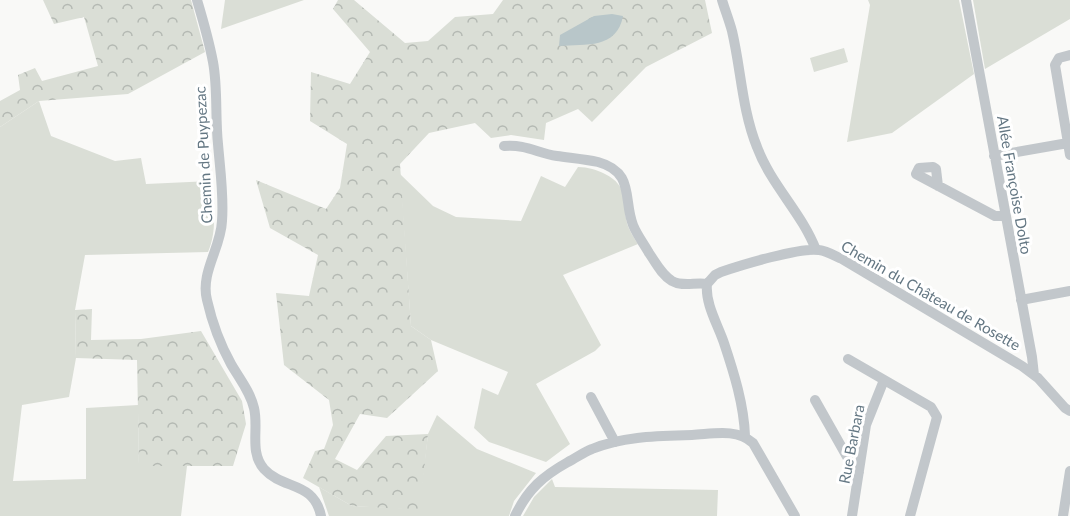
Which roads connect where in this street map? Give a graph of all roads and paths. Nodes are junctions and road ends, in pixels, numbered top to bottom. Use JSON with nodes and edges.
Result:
{"nodes":[{"id":1,"x":197,"y":0,"type":"edge"},
{"id":2,"x":722,"y":0,"type":"edge"},
{"id":3,"x":966,"y":0,"type":"edge"},
{"id":4,"x":1070,"y":55,"type":"edge"},
{"id":5,"x":1068,"y":143,"type":"junction"},
{"id":6,"x":504,"y":146,"type":"dead end"},
{"id":7,"x":1070,"y":155,"type":"edge"},
{"id":8,"x":994,"y":156,"type":"junction"},
{"id":9,"x":938,"y":186,"type":"dead end"},
{"id":10,"x":1005,"y":216,"type":"junction"},
{"id":11,"x":816,"y":250,"type":"junction"},
{"id":12,"x":707,"y":284,"type":"junction"},
{"id":13,"x":1070,"y":291,"type":"edge"},
{"id":14,"x":1021,"y":300,"type":"junction"},
{"id":15,"x":848,"y":359,"type":"dead end"},
{"id":16,"x":1034,"y":375,"type":"junction"},
{"id":17,"x":884,"y":380,"type":"junction"},
{"id":18,"x":591,"y":397,"type":"dead end"},
{"id":19,"x":815,"y":400,"type":"dead end"},
{"id":20,"x":1070,"y":411,"type":"edge"},
{"id":21,"x":745,"y":436,"type":"junction"},
{"id":22,"x":615,"y":442,"type":"junction"},
{"id":23,"x":1070,"y":471,"type":"edge"},
{"id":24,"x":859,"y":472,"type":"junction"},
{"id":25,"x":321,"y":516,"type":"edge"},
{"id":26,"x":515,"y":516,"type":"edge"},
{"id":27,"x":795,"y":516,"type":"edge"},
{"id":28,"x":852,"y":516,"type":"edge"},
{"id":29,"x":910,"y":516,"type":"edge"},
{"id":30,"x":1063,"y":516,"type":"edge"}],
"edges":[{"from":1,"to":25,"type":"street","name":"Chemin de Puypezac"},
{"from":2,"to":11,"type":"street"},
{"from":3,"to":8,"type":"street","name":"Allée Françoise Dolto"},
{"from":4,"to":5,"type":"street"},
{"from":5,"to":7,"type":"street"},
{"from":5,"to":8,"type":"street"},
{"from":6,"to":12,"type":"street"},
{"from":8,"to":10,"type":"street","name":"Allée Françoise Dolto"},
{"from":9,"to":10,"type":"street"},
{"from":10,"to":14,"type":"street","name":"Allée Françoise Dolto"},
{"from":11,"to":12,"type":"street","name":"Chemin du Château de Rosette"},
{"from":11,"to":16,"type":"street","name":"Chemin du Château de Rosette"},
{"from":12,"to":21,"type":"street"},
{"from":13,"to":14,"type":"street"},
{"from":14,"to":16,"type":"street","name":"Allée Françoise Dolto"},
{"from":15,"to":17,"type":"street"},
{"from":16,"to":20,"type":"street","name":"Chemin du Château de Rosette"},
{"from":17,"to":24,"type":"street","name":"Rue Barbara"},
{"from":17,"to":29,"type":"street"},
{"from":18,"to":22,"type":"street"},
{"from":19,"to":24,"type":"street"},
{"from":21,"to":22,"type":"street"},
{"from":21,"to":27,"type":"street"},
{"from":22,"to":26,"type":"street"},
{"from":23,"to":30,"type":"street"},
{"from":24,"to":28,"type":"street","name":"Rue Barbara"}]}
